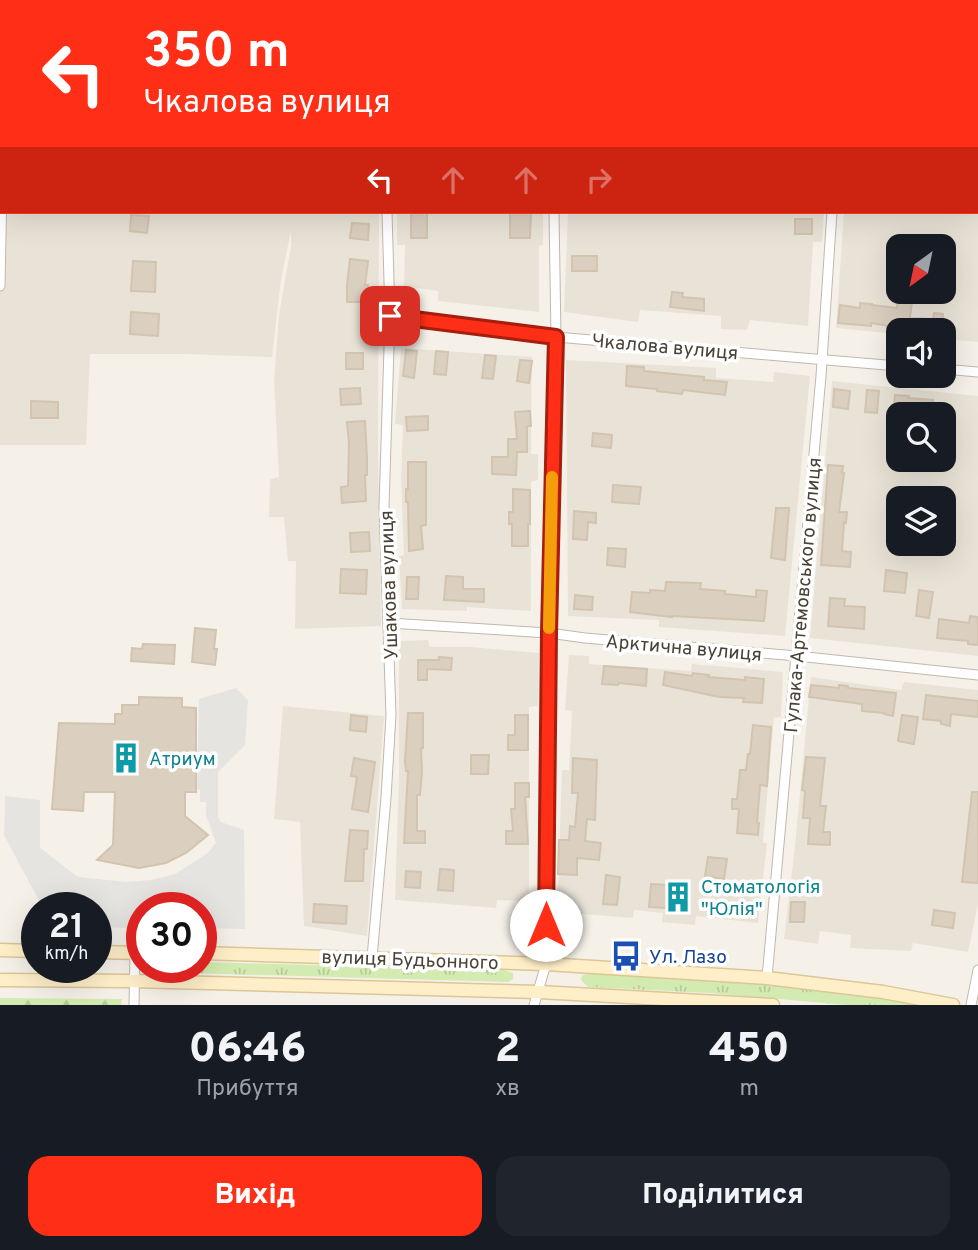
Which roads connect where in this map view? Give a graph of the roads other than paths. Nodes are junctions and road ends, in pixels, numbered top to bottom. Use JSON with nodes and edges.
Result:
{"nodes":[{"id":1,"x":1,"y":214,"type":"edge"},
{"id":2,"x":387,"y":214,"type":"edge"},
{"id":3,"x":554,"y":214,"type":"edge"},
{"id":4,"x":832,"y":214,"type":"edge"},
{"id":5,"x":0,"y":286,"type":"edge"},
{"id":6,"x":390,"y":316,"type":"junction"},
{"id":7,"x":556,"y":337,"type":"junction"},
{"id":8,"x":822,"y":360,"type":"junction"},
{"id":9,"x":886,"y":365,"type":"edge"},
{"id":10,"x":956,"y":370,"type":"edge"},
{"id":11,"x":978,"y":372,"type":"edge"},
{"id":12,"x":389,"y":623,"type":"junction"},
{"id":13,"x":549,"y":633,"type":"junction"},
{"id":14,"x":797,"y":656,"type":"junction"},
{"id":15,"x":978,"y":675,"type":"edge"},
{"id":16,"x":0,"y":950,"type":"edge"},
{"id":17,"x":21,"y":951,"type":"edge"},
{"id":18,"x":217,"y":953,"type":"edge"},
{"id":19,"x":372,"y":958,"type":"junction"},
{"id":20,"x":546,"y":964,"type":"junction"},
{"id":21,"x":978,"y":970,"type":"edge"},
{"id":22,"x":767,"y":978,"type":"junction"},
{"id":23,"x":0,"y":979,"type":"edge"},
{"id":24,"x":126,"y":981,"type":"edge"},
{"id":25,"x":133,"y":983,"type":"edge"},
{"id":26,"x":207,"y":983,"type":"edge"},
{"id":27,"x":539,"y":992,"type":"junction"},
{"id":28,"x":134,"y":1005,"type":"edge"},
{"id":29,"x":534,"y":1005,"type":"edge"},
{"id":30,"x":767,"y":1005,"type":"edge"},
{"id":31,"x":773,"y":1005,"type":"edge"},
{"id":32,"x":953,"y":1005,"type":"edge"},
{"id":33,"x":971,"y":1005,"type":"edge"}],
"edges":[{"from":1,"to":5,"type":"street"},
{"from":2,"to":6,"type":"street","name":"Ушакова вулиця"},
{"from":3,"to":7,"type":"street"},
{"from":4,"to":8,"type":"street","name":"Гулака-Артемовського вулиця"},
{"from":6,"to":7,"type":"street","name":"Чкалова вулиця"},
{"from":6,"to":12,"type":"street","name":"Ушакова вулиця"},
{"from":7,"to":8,"type":"street","name":"Чкалова вулиця"},
{"from":7,"to":13,"type":"street"},
{"from":8,"to":9,"type":"street","name":"Чкалова вулиця"},
{"from":8,"to":14,"type":"street","name":"Гулака-Артемовського вулиця"},
{"from":10,"to":11,"type":"street"},
{"from":12,"to":13,"type":"street","name":"Арктична вулиця"},
{"from":12,"to":19,"type":"street","name":"Ушакова вулиця"},
{"from":13,"to":14,"type":"street","name":"Арктична вулиця"},
{"from":13,"to":20,"type":"street"},
{"from":14,"to":15,"type":"street","name":"Арктична вулиця"},
{"from":14,"to":22,"type":"street","name":"Гулака-Артемовського вулиця"},
{"from":16,"to":17,"type":"main road"},
{"from":18,"to":19,"type":"main road","name":"вулиця Будьонного"},
{"from":19,"to":20,"type":"main road","name":"вулиця Будьонного"},
{"from":20,"to":22,"type":"main road","name":"вулиця Будьонного"},
{"from":20,"to":27,"type":"street"},
{"from":21,"to":33,"type":"street"},
{"from":22,"to":32,"type":"main road","name":"вулиця Будьонного"},
{"from":23,"to":24,"type":"main road","name":"вулиця Будьонного"},
{"from":25,"to":28,"type":"street"},
{"from":26,"to":27,"type":"main road","name":"вулиця Будьонного"},
{"from":27,"to":29,"type":"street"},
{"from":27,"to":30,"type":"main road","name":"вулиця Будьонного"},
{"from":30,"to":31,"type":"main road","name":"вулиця Будьонного"}]}
